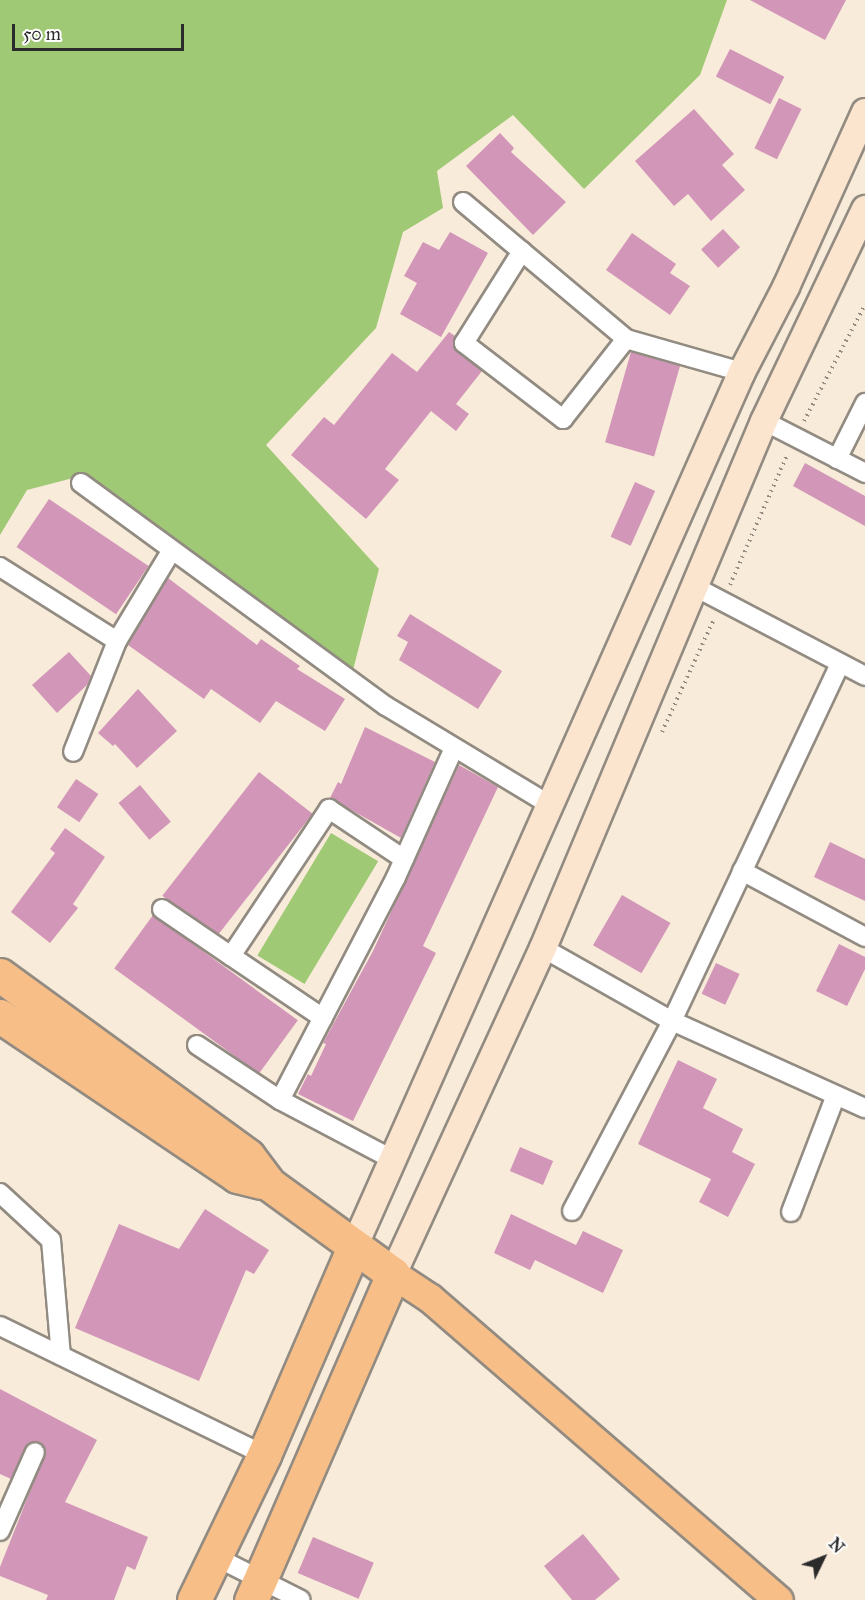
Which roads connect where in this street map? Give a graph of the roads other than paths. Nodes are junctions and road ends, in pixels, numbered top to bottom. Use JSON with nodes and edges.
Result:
{"nodes":[{"id":1,"x":865,"y":112,"type":"edge"},
{"id":2,"x":463,"y":201,"type":"dead end"},
{"id":3,"x":865,"y":209,"type":"edge"},
{"id":4,"x":522,"y":251,"type":"junction"},
{"id":5,"x":626,"y":339,"type":"junction"},
{"id":6,"x":742,"y":372,"type":"junction"},
{"id":7,"x":865,"y":403,"type":"edge"},
{"id":8,"x":728,"y":404,"type":"junction"},
{"id":9,"x":764,"y":421,"type":"junction"},
{"id":10,"x":837,"y":459,"type":"junction"},
{"id":11,"x":865,"y":473,"type":"edge"},
{"id":12,"x":81,"y":483,"type":"dead end"},
{"id":13,"x":172,"y":550,"type":"junction"},
{"id":14,"x":0,"y":567,"type":"edge"},
{"id":15,"x":695,"y":587,"type":"junction"},
{"id":16,"x":117,"y":641,"type":"junction"},
{"id":17,"x":840,"y":664,"type":"junction"},
{"id":18,"x":865,"y":676,"type":"edge"},
{"id":19,"x":454,"y":748,"type":"junction"},
{"id":20,"x":73,"y":752,"type":"dead end"},
{"id":21,"x":552,"y":806,"type":"junction"},
{"id":22,"x":404,"y":859,"type":"junction"},
{"id":23,"x":742,"y":871,"type":"junction"},
{"id":24,"x":162,"y":909,"type":"dead end"},
{"id":25,"x":865,"y":937,"type":"edge"},
{"id":26,"x":543,"y":948,"type":"junction"},
{"id":27,"x":231,"y":956,"type":"junction"},
{"id":28,"x":0,"y":975,"type":"edge"},
{"id":29,"x":0,"y":1016,"type":"edge"},
{"id":30,"x":323,"y":1018,"type":"junction"},
{"id":31,"x":672,"y":1021,"type":"junction"},
{"id":32,"x":197,"y":1045,"type":"dead end"},
{"id":33,"x":836,"y":1095,"type":"junction"},
{"id":34,"x":280,"y":1100,"type":"junction"},
{"id":35,"x":865,"y":1108,"type":"edge"},
{"id":36,"x":394,"y":1160,"type":"junction"},
{"id":37,"x":269,"y":1184,"type":"junction"},
{"id":38,"x":0,"y":1193,"type":"edge"},
{"id":39,"x":572,"y":1210,"type":"dead end"},
{"id":40,"x":791,"y":1212,"type":"dead end"},
{"id":41,"x":354,"y":1247,"type":"junction"},
{"id":42,"x":393,"y":1274,"type":"junction"},
{"id":43,"x":0,"y":1326,"type":"edge"},
{"id":44,"x":61,"y":1356,"type":"junction"},
{"id":45,"x":35,"y":1452,"type":"dead end"},
{"id":46,"x":264,"y":1455,"type":"junction"},
{"id":47,"x":0,"y":1531,"type":"edge"},
{"id":48,"x":213,"y":1557,"type":"junction"},
{"id":49,"x":255,"y":1589,"type":"edge"},
{"id":50,"x":194,"y":1600,"type":"edge"},
{"id":51,"x":301,"y":1600,"type":"edge"},
{"id":52,"x":779,"y":1600,"type":"edge"}],
"edges":[{"from":1,"to":6,"type":"main road"},
{"from":2,"to":4,"type":"street"},
{"from":3,"to":9,"type":"main road"},
{"from":4,"to":5,"type":"street"},
{"from":4,"to":5,"type":"street"},
{"from":5,"to":6,"type":"street"},
{"from":6,"to":8,"type":"main road"},
{"from":7,"to":10,"type":"street"},
{"from":8,"to":9,"type":"main road"},
{"from":8,"to":21,"type":"main road"},
{"from":9,"to":10,"type":"street"},
{"from":9,"to":15,"type":"main road"},
{"from":10,"to":11,"type":"street"},
{"from":12,"to":13,"type":"street"},
{"from":13,"to":16,"type":"street"},
{"from":13,"to":19,"type":"street"},
{"from":14,"to":16,"type":"street"},
{"from":15,"to":17,"type":"street"},
{"from":15,"to":26,"type":"main road"},
{"from":16,"to":20,"type":"street"},
{"from":17,"to":18,"type":"street"},
{"from":17,"to":23,"type":"street"},
{"from":19,"to":21,"type":"street"},
{"from":19,"to":22,"type":"street"},
{"from":21,"to":36,"type":"main road"},
{"from":22,"to":27,"type":"street"},
{"from":22,"to":30,"type":"street"},
{"from":23,"to":25,"type":"street"},
{"from":23,"to":31,"type":"street"},
{"from":24,"to":27,"type":"street"},
{"from":26,"to":31,"type":"street"},
{"from":26,"to":42,"type":"main road"},
{"from":27,"to":30,"type":"street"},
{"from":28,"to":37,"type":"highway"},
{"from":29,"to":37,"type":"highway"},
{"from":30,"to":34,"type":"street"},
{"from":31,"to":33,"type":"street"},
{"from":31,"to":39,"type":"street"},
{"from":32,"to":34,"type":"street"},
{"from":33,"to":35,"type":"street"},
{"from":33,"to":40,"type":"street"},
{"from":34,"to":36,"type":"street"},
{"from":36,"to":41,"type":"main road"},
{"from":37,"to":41,"type":"highway"},
{"from":38,"to":44,"type":"street"},
{"from":41,"to":42,"type":"highway"},
{"from":41,"to":46,"type":"highway"},
{"from":42,"to":49,"type":"highway"},
{"from":42,"to":52,"type":"main road"},
{"from":43,"to":44,"type":"street"},
{"from":44,"to":46,"type":"street"},
{"from":45,"to":47,"type":"street"},
{"from":46,"to":48,"type":"highway"},
{"from":48,"to":49,"type":"street"},
{"from":48,"to":50,"type":"highway"},
{"from":49,"to":51,"type":"street"}]}
